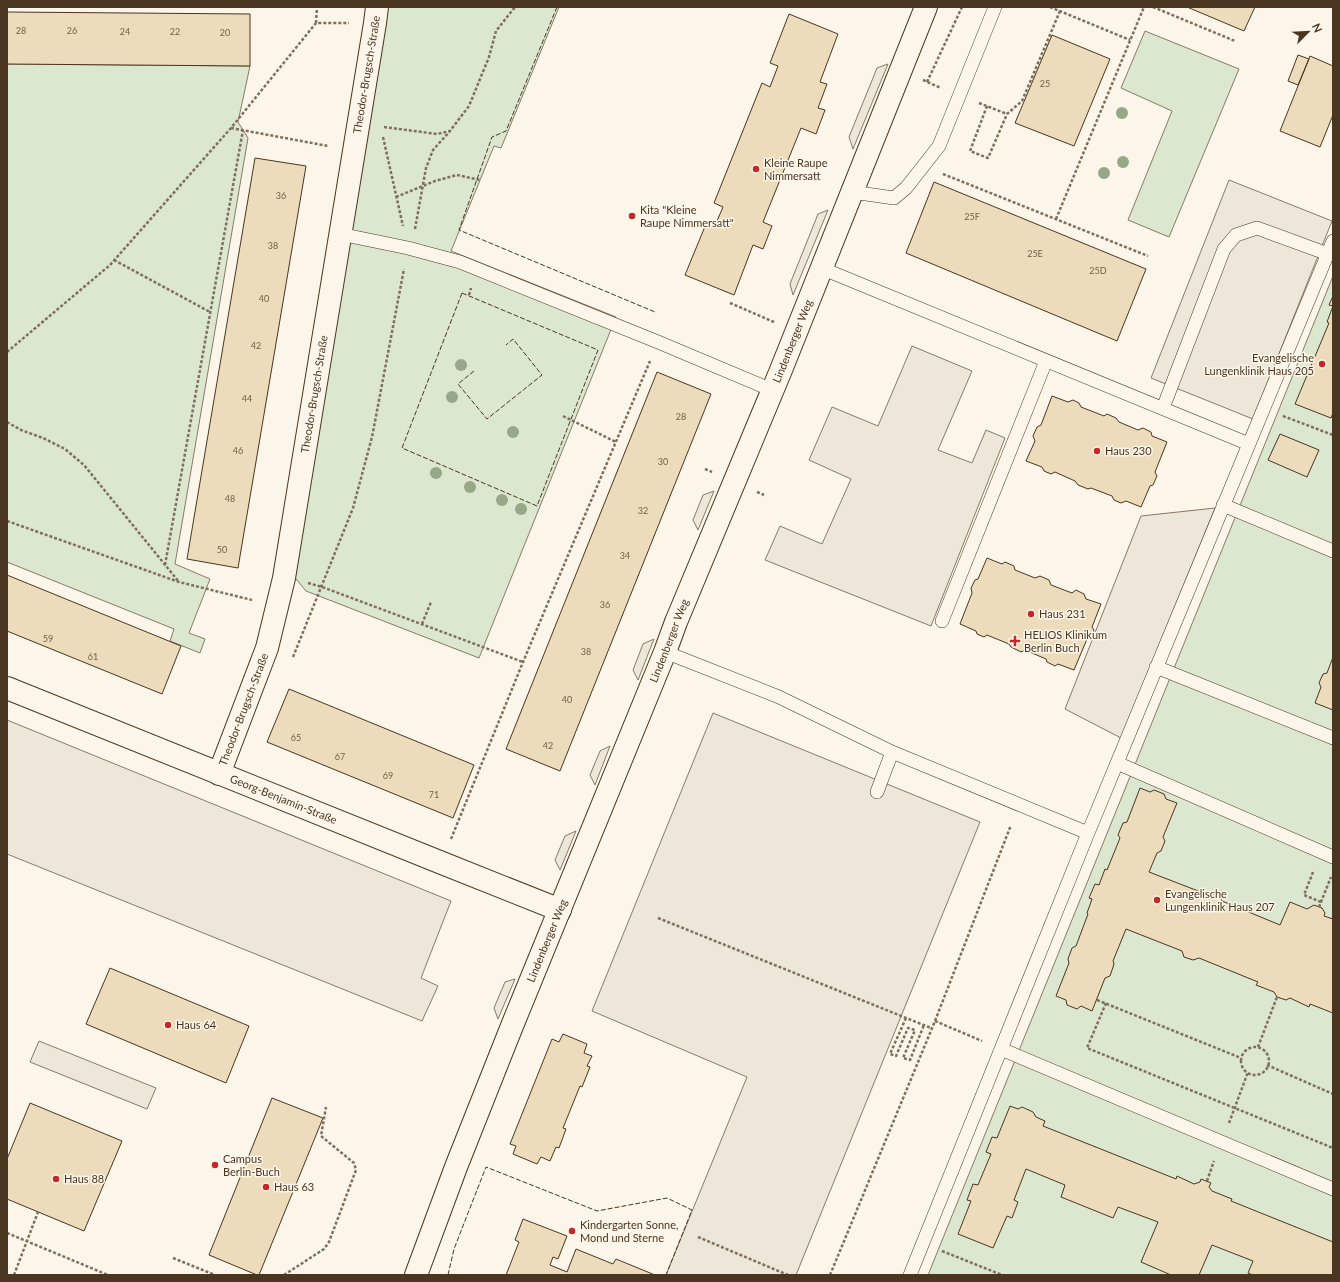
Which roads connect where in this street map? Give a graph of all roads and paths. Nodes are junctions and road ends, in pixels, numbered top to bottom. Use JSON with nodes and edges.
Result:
{"nodes":[{"id":1,"x":317,"y":7,"type":"edge"},
{"id":2,"x":515,"y":7,"type":"edge"},
{"id":3,"x":926,"y":7,"type":"edge"},
{"id":4,"x":962,"y":7,"type":"edge"},
{"id":5,"x":995,"y":7,"type":"edge"},
{"id":6,"x":1050,"y":7,"type":"edge"},
{"id":7,"x":1144,"y":7,"type":"edge"},
{"id":8,"x":1153,"y":7,"type":"edge"},
{"id":9,"x":1060,"y":11,"type":"junction"},
{"id":10,"x":376,"y":15,"type":"edge"},
{"id":11,"x":316,"y":23,"type":"junction"},
{"id":12,"x":1130,"y":40,"type":"junction"},
{"id":13,"x":1235,"y":41,"type":"dead end"},
{"id":14,"x":947,"y":91,"type":"dead end"},
{"id":15,"x":1007,"y":114,"type":"junction"},
{"id":16,"x":384,"y":119,"type":"dead end"},
{"id":17,"x":384,"y":127,"type":"junction"},
{"id":18,"x":230,"y":128,"type":"junction"},
{"id":19,"x":243,"y":130,"type":"junction"},
{"id":20,"x":450,"y":130,"type":"junction"},
{"id":21,"x":354,"y":151,"type":"junction"},
{"id":22,"x":941,"y":173,"type":"dead end"},
{"id":23,"x":480,"y":180,"type":"dead end"},
{"id":24,"x":421,"y":187,"type":"junction"},
{"id":25,"x":852,"y":192,"type":"junction"},
{"id":26,"x":396,"y":197,"type":"junction"},
{"id":27,"x":1056,"y":219,"type":"junction"},
{"id":28,"x":340,"y":234,"type":"junction"},
{"id":29,"x":1333,"y":241,"type":"edge"},
{"id":30,"x":408,"y":248,"type":"junction"},
{"id":31,"x":1328,"y":254,"type":"junction"},
{"id":32,"x":1148,"y":256,"type":"dead end"},
{"id":33,"x":114,"y":260,"type":"junction"},
{"id":34,"x":821,"y":268,"type":"junction"},
{"id":35,"x":730,"y":303,"type":"dead end"},
{"id":36,"x":210,"y":312,"type":"junction"},
{"id":37,"x":796,"y":331,"type":"junction"},
{"id":38,"x":658,"y":342,"type":"junction"},
{"id":39,"x":7,"y":352,"type":"edge"},
{"id":40,"x":1046,"y":361,"type":"junction"},
{"id":41,"x":772,"y":390,"type":"junction"},
{"id":42,"x":1163,"y":408,"type":"junction"},
{"id":43,"x":1263,"y":408,"type":"junction"},
{"id":44,"x":562,"y":416,"type":"dead end"},
{"id":45,"x":7,"y":422,"type":"edge"},
{"id":46,"x":1333,"y":435,"type":"edge"},
{"id":47,"x":616,"y":442,"type":"junction"},
{"id":48,"x":1249,"y":444,"type":"junction"},
{"id":49,"x":1223,"y":506,"type":"junction"},
{"id":50,"x":7,"y":521,"type":"edge"},
{"id":51,"x":1333,"y":551,"type":"edge"},
{"id":52,"x":165,"y":565,"type":"junction"},
{"id":53,"x":284,"y":578,"type":"junction"},
{"id":54,"x":179,"y":582,"type":"junction"},
{"id":55,"x":322,"y":586,"type":"junction"},
{"id":56,"x":431,"y":602,"type":"dead end"},
{"id":57,"x":278,"y":606,"type":"junction"},
{"id":58,"x":942,"y":621,"type":"dead end"},
{"id":59,"x":422,"y":624,"type":"junction"},
{"id":60,"x":665,"y":652,"type":"junction"},
{"id":61,"x":292,"y":659,"type":"dead end"},
{"id":62,"x":523,"y":662,"type":"junction"},
{"id":63,"x":1156,"y":667,"type":"junction"},
{"id":64,"x":7,"y":688,"type":"edge"},
{"id":65,"x":1333,"y":738,"type":"edge"},
{"id":66,"x":892,"y":752,"type":"junction"},
{"id":67,"x":1117,"y":763,"type":"junction"},
{"id":68,"x":219,"y":774,"type":"junction"},
{"id":69,"x":877,"y":792,"type":"dead end"},
{"id":70,"x":1020,"y":804,"type":"junction"},
{"id":71,"x":1088,"y":833,"type":"junction"},
{"id":72,"x":1321,"y":852,"type":"junction"},
{"id":73,"x":1333,"y":857,"type":"edge"},
{"id":74,"x":442,"y":863,"type":"junction"},
{"id":75,"x":1333,"y":871,"type":"edge"},
{"id":76,"x":1321,"y":902,"type":"junction"},
{"id":77,"x":1319,"y":906,"type":"dead end"},
{"id":78,"x":560,"y":910,"type":"junction"},
{"id":79,"x":658,"y":918,"type":"dead end"},
{"id":80,"x":1277,"y":997,"type":"dead end"},
{"id":81,"x":1097,"y":1000,"type":"dead end"},
{"id":82,"x":1106,"y":1003,"type":"junction"},
{"id":83,"x":906,"y":1018,"type":"junction"},
{"id":84,"x":935,"y":1021,"type":"junction"},
{"id":85,"x":924,"y":1025,"type":"junction"},
{"id":86,"x":931,"y":1028,"type":"junction"},
{"id":87,"x":1258,"y":1047,"type":"junction"},
{"id":88,"x":1001,"y":1049,"type":"junction"},
{"id":89,"x":1241,"y":1058,"type":"junction"},
{"id":90,"x":1267,"y":1065,"type":"junction"},
{"id":91,"x":1248,"y":1072,"type":"junction"},
{"id":92,"x":1333,"y":1094,"type":"edge"},
{"id":93,"x":326,"y":1107,"type":"dead end"},
{"id":94,"x":1234,"y":1108,"type":"junction"},
{"id":95,"x":1222,"y":1142,"type":"junction"},
{"id":96,"x":1333,"y":1148,"type":"edge"},
{"id":97,"x":1333,"y":1189,"type":"edge"},
{"id":98,"x":38,"y":1212,"type":"dead end"},
{"id":99,"x":7,"y":1234,"type":"edge"},
{"id":100,"x":698,"y":1237,"type":"dead end"},
{"id":101,"x":27,"y":1242,"type":"junction"},
{"id":102,"x":923,"y":1243,"type":"junction"},
{"id":103,"x":173,"y":1258,"type":"dead end"},
{"id":104,"x":14,"y":1275,"type":"edge"},
{"id":105,"x":106,"y":1275,"type":"edge"},
{"id":106,"x":214,"y":1275,"type":"edge"},
{"id":107,"x":284,"y":1275,"type":"edge"},
{"id":108,"x":416,"y":1275,"type":"edge"},
{"id":109,"x":788,"y":1275,"type":"edge"},
{"id":110,"x":830,"y":1275,"type":"edge"},
{"id":111,"x":910,"y":1275,"type":"edge"},
{"id":112,"x":1002,"y":1275,"type":"edge"}],
"edges":[{"from":1,"to":11,"type":"path"},
{"from":2,"to":20,"type":"path"},
{"from":3,"to":25,"type":"street","name":"Lindenberger Weg"},
{"from":4,"to":14,"type":"path"},
{"from":5,"to":25,"type":"lane"},
{"from":6,"to":9,"type":"path"},
{"from":7,"to":12,"type":"path"},
{"from":8,"to":13,"type":"path"},
{"from":9,"to":12,"type":"path"},
{"from":9,"to":15,"type":"path"},
{"from":10,"to":11,"type":"path"},
{"from":10,"to":21,"type":"street","name":"Theodor-Brugsch-Straße"},
{"from":11,"to":18,"type":"path"},
{"from":12,"to":27,"type":"path"},
{"from":15,"to":15,"type":"path"},
{"from":16,"to":17,"type":"path"},
{"from":17,"to":20,"type":"path"},
{"from":17,"to":26,"type":"path"},
{"from":18,"to":19,"type":"path"},
{"from":18,"to":33,"type":"path"},
{"from":19,"to":21,"type":"path"},
{"from":19,"to":36,"type":"path"},
{"from":20,"to":24,"type":"path"},
{"from":21,"to":28,"type":"street","name":"Theodor-Brugsch-Straße"},
{"from":22,"to":27,"type":"path"},
{"from":23,"to":24,"type":"path"},
{"from":24,"to":26,"type":"path"},
{"from":24,"to":30,"type":"path"},
{"from":25,"to":34,"type":"street","name":"Lindenberger Weg"},
{"from":26,"to":30,"type":"path"},
{"from":27,"to":32,"type":"path"},
{"from":28,"to":30,"type":"lane"},
{"from":28,"to":53,"type":"street","name":"Theodor-Brugsch-Straße"},
{"from":29,"to":31,"type":"lane"},
{"from":30,"to":38,"type":"lane"},
{"from":30,"to":55,"type":"path"},
{"from":31,"to":42,"type":"lane"},
{"from":31,"to":43,"type":"lane"},
{"from":33,"to":36,"type":"path"},
{"from":33,"to":39,"type":"path"},
{"from":34,"to":37,"type":"street","name":"Lindenberger Weg"},
{"from":34,"to":40,"type":"lane"},
{"from":35,"to":37,"type":"path"},
{"from":36,"to":52,"type":"path"},
{"from":37,"to":41,"type":"street","name":"Lindenberger Weg"},
{"from":38,"to":41,"type":"lane"},
{"from":38,"to":47,"type":"path"},
{"from":40,"to":42,"type":"lane"},
{"from":40,"to":58,"type":"lane"},
{"from":41,"to":60,"type":"street","name":"Lindenberger Weg"},
{"from":42,"to":48,"type":"lane"},
{"from":43,"to":46,"type":"path"},
{"from":43,"to":48,"type":"lane"},
{"from":44,"to":47,"type":"path"},
{"from":45,"to":52,"type":"path"},
{"from":47,"to":62,"type":"path"},
{"from":48,"to":49,"type":"lane"},
{"from":49,"to":51,"type":"lane"},
{"from":49,"to":63,"type":"lane"},
{"from":50,"to":54,"type":"path"},
{"from":52,"to":54,"type":"path"},
{"from":53,"to":55,"type":"path"},
{"from":53,"to":57,"type":"street","name":"Theodor-Brugsch-Straße"},
{"from":54,"to":57,"type":"path"},
{"from":55,"to":59,"type":"path"},
{"from":55,"to":61,"type":"path"},
{"from":56,"to":59,"type":"path"},
{"from":57,"to":68,"type":"street","name":"Theodor-Brugsch-Straße"},
{"from":59,"to":62,"type":"path"},
{"from":60,"to":66,"type":"lane"},
{"from":60,"to":78,"type":"street","name":"Lindenberger Weg"},
{"from":62,"to":74,"type":"path"},
{"from":63,"to":65,"type":"lane"},
{"from":63,"to":67,"type":"lane"},
{"from":64,"to":68,"type":"street","name":"Georg-Benjamin-Straße"},
{"from":66,"to":69,"type":"lane"},
{"from":66,"to":70,"type":"lane"},
{"from":67,"to":71,"type":"lane"},
{"from":67,"to":72,"type":"lane"},
{"from":68,"to":74,"type":"street","name":"Georg-Benjamin-Straße"},
{"from":70,"to":71,"type":"lane"},
{"from":70,"to":84,"type":"path"},
{"from":71,"to":88,"type":"lane"},
{"from":72,"to":73,"type":"lane"},
{"from":72,"to":76,"type":"path"},
{"from":74,"to":78,"type":"street","name":"Georg-Benjamin-Straße"},
{"from":75,"to":76,"type":"path"},
{"from":76,"to":77,"type":"path"},
{"from":78,"to":108,"type":"street","name":"Lindenberger Weg"},
{"from":79,"to":83,"type":"path"},
{"from":80,"to":87,"type":"path"},
{"from":81,"to":82,"type":"path"},
{"from":82,"to":89,"type":"path"},
{"from":82,"to":94,"type":"path"},
{"from":83,"to":85,"type":"path"},
{"from":83,"to":85,"type":"path"},
{"from":84,"to":86,"type":"path"},
{"from":84,"to":88,"type":"path"},
{"from":85,"to":86,"type":"path"},
{"from":86,"to":110,"type":"path"},
{"from":87,"to":89,"type":"path"},
{"from":87,"to":90,"type":"path"},
{"from":88,"to":95,"type":"lane"},
{"from":88,"to":102,"type":"lane"},
{"from":89,"to":91,"type":"path"},
{"from":90,"to":91,"type":"path"},
{"from":90,"to":92,"type":"path"},
{"from":91,"to":94,"type":"path"},
{"from":93,"to":107,"type":"path"},
{"from":94,"to":95,"type":"path"},
{"from":94,"to":96,"type":"path"},
{"from":95,"to":97,"type":"lane"},
{"from":98,"to":101,"type":"path"},
{"from":99,"to":101,"type":"path"},
{"from":100,"to":109,"type":"path"},
{"from":101,"to":104,"type":"path"},
{"from":101,"to":105,"type":"path"},
{"from":102,"to":111,"type":"lane"},
{"from":102,"to":112,"type":"path"},
{"from":103,"to":106,"type":"path"}]}
